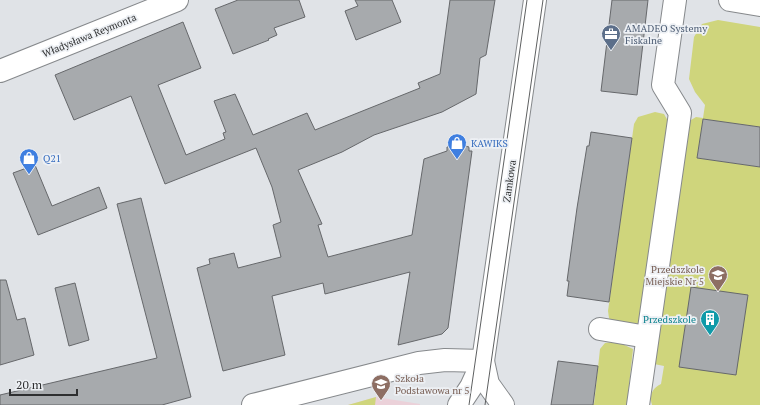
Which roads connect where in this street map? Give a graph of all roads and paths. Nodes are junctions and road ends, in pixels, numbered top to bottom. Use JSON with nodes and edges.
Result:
{"nodes":[{"id":1,"x":177,"y":0,"type":"edge"},
{"id":2,"x":535,"y":0,"type":"edge"},
{"id":3,"x":675,"y":0,"type":"edge"},
{"id":4,"x":730,"y":0,"type":"edge"},
{"id":5,"x":760,"y":5,"type":"edge"},
{"id":6,"x":0,"y":71,"type":"edge"},
{"id":7,"x":600,"y":329,"type":"dead end"},
{"id":8,"x":647,"y":337,"type":"junction"},
{"id":9,"x":483,"y":361,"type":"junction"},
{"id":10,"x":254,"y":405,"type":"edge"},
{"id":11,"x":459,"y":405,"type":"edge"},
{"id":12,"x":503,"y":405,"type":"edge"},
{"id":13,"x":638,"y":405,"type":"edge"}],
"edges":[{"from":1,"to":6,"type":"street","name":"Władysława Reymonta"},
{"from":2,"to":9,"type":"street","name":"Zamkowa"},
{"from":3,"to":8,"type":"street"},
{"from":4,"to":5,"type":"street"},
{"from":7,"to":8,"type":"street"},
{"from":8,"to":13,"type":"street"},
{"from":9,"to":10,"type":"street"},
{"from":9,"to":11,"type":"street","name":"Zamkowa"},
{"from":9,"to":12,"type":"street","name":"Zamkowa"}]}
